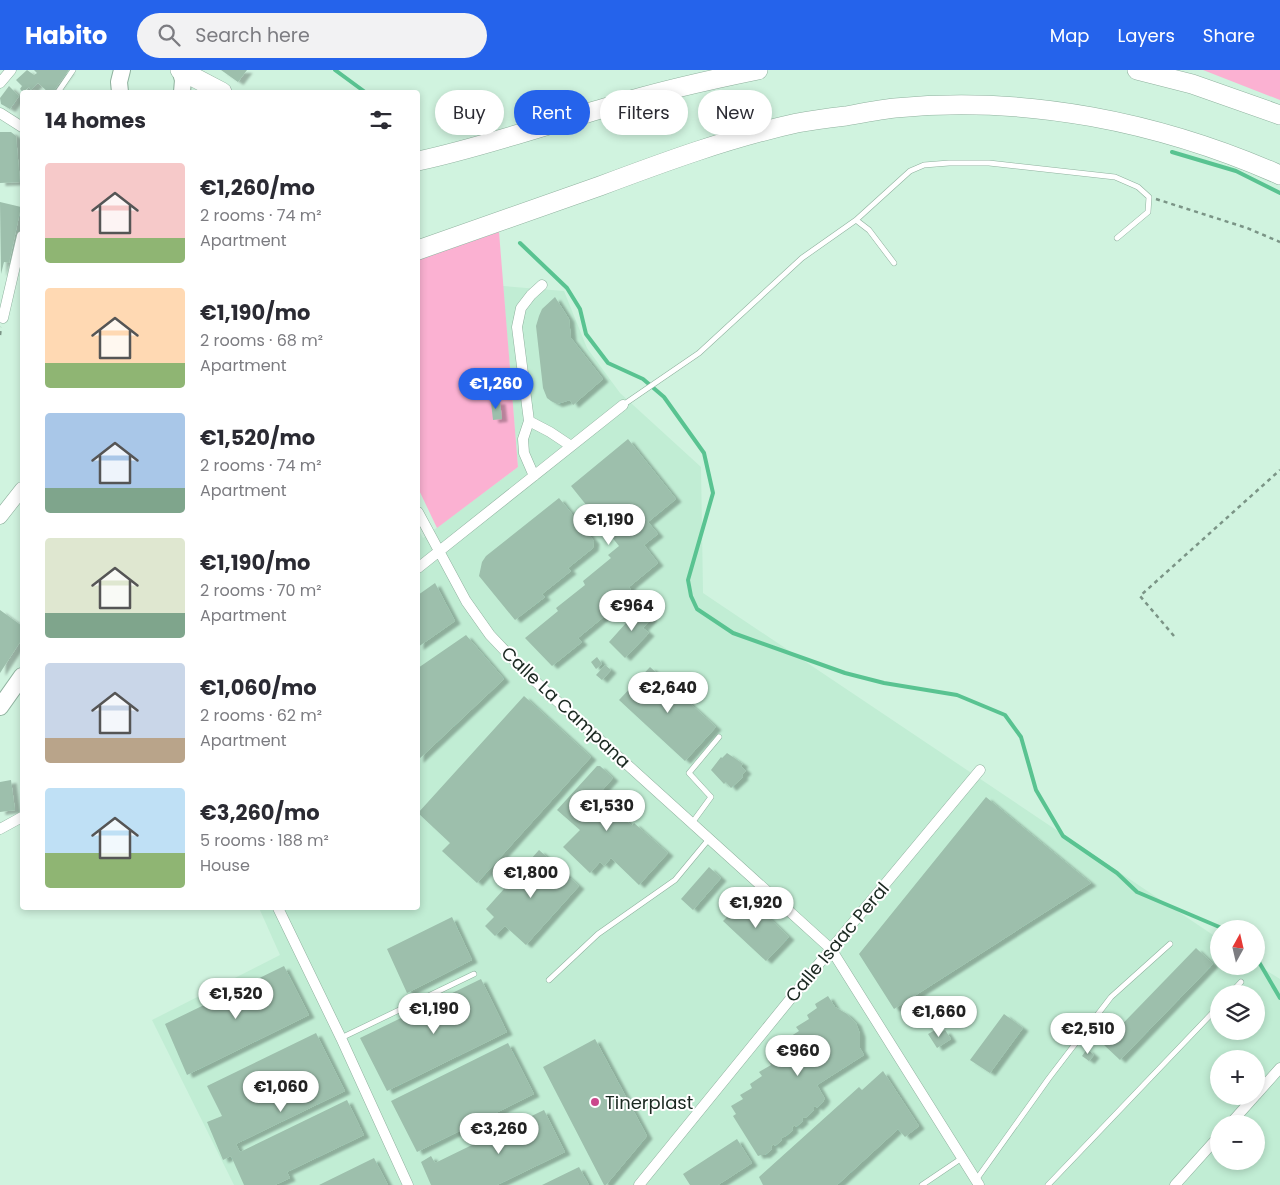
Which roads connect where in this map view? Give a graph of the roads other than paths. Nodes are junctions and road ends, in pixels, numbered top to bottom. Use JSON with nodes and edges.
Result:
{"nodes":[{"id":1,"x":11,"y":70,"type":"edge"},
{"id":2,"x":73,"y":70,"type":"edge"},
{"id":3,"x":122,"y":70,"type":"edge"},
{"id":4,"x":180,"y":70,"type":"edge"},
{"id":5,"x":758,"y":70,"type":"edge"},
{"id":6,"x":1137,"y":70,"type":"edge"},
{"id":7,"x":0,"y":83,"type":"edge"},
{"id":8,"x":59,"y":90,"type":"edge"},
{"id":9,"x":120,"y":90,"type":"edge"},
{"id":10,"x":182,"y":90,"type":"edge"},
{"id":11,"x":218,"y":90,"type":"edge"},
{"id":12,"x":0,"y":113,"type":"edge"},
{"id":13,"x":1280,"y":115,"type":"edge"},
{"id":14,"x":20,"y":126,"type":"edge"},
{"id":15,"x":420,"y":161,"type":"edge"},
{"id":16,"x":1280,"y":175,"type":"edge"},
{"id":17,"x":856,"y":220,"type":"junction"},
{"id":18,"x":1117,"y":238,"type":"dead end"},
{"id":19,"x":20,"y":244,"type":"edge"},
{"id":20,"x":420,"y":249,"type":"edge"},
{"id":21,"x":894,"y":263,"type":"dead end"},
{"id":22,"x":542,"y":285,"type":"dead end"},
{"id":23,"x":2,"y":318,"type":"edge"},
{"id":24,"x":623,"y":405,"type":"joint"},
{"id":25,"x":529,"y":421,"type":"junction"},
{"id":26,"x":571,"y":446,"type":"junction"},
{"id":27,"x":534,"y":476,"type":"junction"},
{"id":28,"x":20,"y":492,"type":"edge"},
{"id":29,"x":420,"y":516,"type":"edge"},
{"id":30,"x":0,"y":517,"type":"edge"},
{"id":31,"x":438,"y":552,"type":"junction"},
{"id":32,"x":420,"y":566,"type":"edge"},
{"id":33,"x":20,"y":679,"type":"edge"},
{"id":34,"x":0,"y":707,"type":"edge"},
{"id":35,"x":719,"y":737,"type":"dead end"},
{"id":36,"x":980,"y":770,"type":"dead end"},
{"id":37,"x":20,"y":818,"type":"edge"},
{"id":38,"x":692,"y":822,"type":"junction"},
{"id":39,"x":0,"y":828,"type":"edge"},
{"id":40,"x":710,"y":839,"type":"junction"},
{"id":41,"x":279,"y":910,"type":"edge"},
{"id":42,"x":1170,"y":944,"type":"dead end"},
{"id":43,"x":831,"y":949,"type":"junction"},
{"id":44,"x":474,"y":974,"type":"dead end"},
{"id":45,"x":549,"y":980,"type":"dead end"},
{"id":46,"x":1241,"y":982,"type":"dead end"},
{"id":47,"x":1238,"y":985,"type":"edge"},
{"id":48,"x":1210,"y":1015,"type":"edge"},
{"id":49,"x":341,"y":1038,"type":"junction"},
{"id":50,"x":1280,"y":1068,"type":"edge"},
{"id":51,"x":1265,"y":1085,"type":"edge"},
{"id":52,"x":1247,"y":1105,"type":"edge"},
{"id":53,"x":1238,"y":1115,"type":"edge"},
{"id":54,"x":1210,"y":1146,"type":"edge"},
{"id":55,"x":962,"y":1158,"type":"junction"},
{"id":56,"x":977,"y":1183,"type":"edge"},
{"id":57,"x":408,"y":1185,"type":"edge"},
{"id":58,"x":639,"y":1185,"type":"edge"},
{"id":59,"x":922,"y":1185,"type":"edge"},
{"id":60,"x":1048,"y":1185,"type":"edge"},
{"id":61,"x":1175,"y":1185,"type":"edge"}],
"edges":[{"from":1,"to":7,"type":"street"},
{"from":2,"to":8,"type":"lane"},
{"from":3,"to":9,"type":"main road"},
{"from":4,"to":10,"type":"main road"},
{"from":4,"to":11,"type":"highway"},
{"from":5,"to":15,"type":"highway"},
{"from":6,"to":13,"type":"highway"},
{"from":12,"to":14,"type":"street"},
{"from":16,"to":20,"type":"highway"},
{"from":17,"to":18,"type":"lane"},
{"from":17,"to":21,"type":"lane"},
{"from":17,"to":24,"type":"lane"},
{"from":19,"to":23,"type":"street"},
{"from":22,"to":25,"type":"street"},
{"from":24,"to":26,"type":"street"},
{"from":25,"to":26,"type":"street"},
{"from":25,"to":27,"type":"street"},
{"from":26,"to":27,"type":"street"},
{"from":27,"to":31,"type":"street"},
{"from":28,"to":30,"type":"main road"},
{"from":29,"to":31,"type":"street","name":"Calle La Campana"},
{"from":31,"to":32,"type":"street"},
{"from":31,"to":38,"type":"street","name":"Calle La Campana"},
{"from":33,"to":34,"type":"main road"},
{"from":35,"to":38,"type":"lane"},
{"from":36,"to":43,"type":"street","name":"Calle Isaac Peral"},
{"from":37,"to":39,"type":"street"},
{"from":38,"to":40,"type":"street","name":"Calle La Campana"},
{"from":40,"to":43,"type":"street","name":"Calle La Campana"},
{"from":40,"to":45,"type":"lane"},
{"from":41,"to":49,"type":"street"},
{"from":42,"to":56,"type":"lane"},
{"from":43,"to":55,"type":"street","name":"Calle La Campana"},
{"from":43,"to":58,"type":"street","name":"Calle Isaac Peral"},
{"from":44,"to":49,"type":"lane"},
{"from":46,"to":47,"type":"lane"},
{"from":48,"to":60,"type":"lane"},
{"from":49,"to":57,"type":"street"},
{"from":50,"to":51,"type":"street"},
{"from":52,"to":53,"type":"street"},
{"from":54,"to":61,"type":"street"},
{"from":55,"to":56,"type":"street","name":"Calle La Campana"},
{"from":55,"to":59,"type":"lane"}]}
